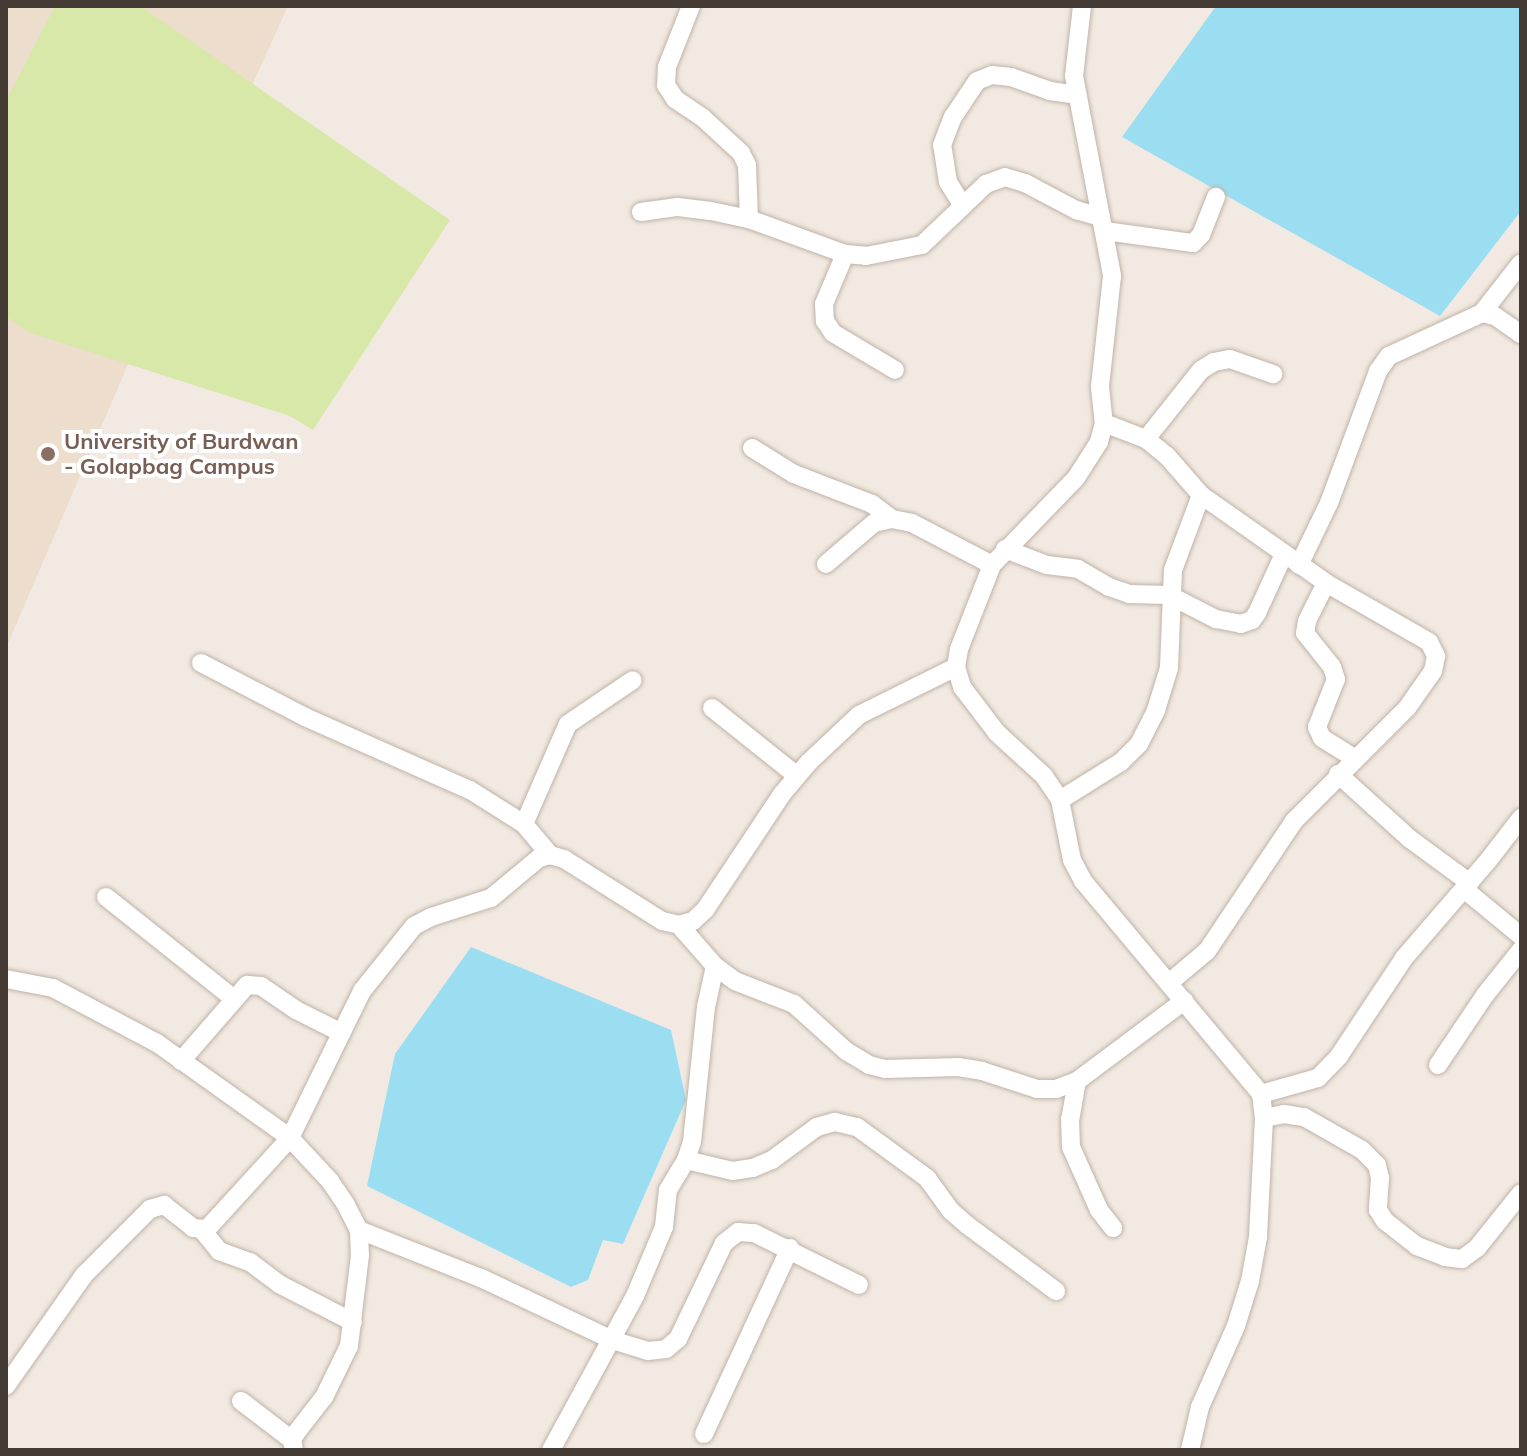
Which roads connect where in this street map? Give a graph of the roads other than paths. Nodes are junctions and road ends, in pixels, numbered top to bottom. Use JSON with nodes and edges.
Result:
{"nodes":[{"id":1,"x":691,"y":6,"type":"edge"},
{"id":2,"x":1082,"y":6,"type":"edge"},
{"id":3,"x":1077,"y":95,"type":"junction"},
{"id":4,"x":1216,"y":197,"type":"dead end"},
{"id":5,"x":963,"y":206,"type":"junction"},
{"id":6,"x":641,"y":212,"type":"dead end"},
{"id":7,"x":749,"y":219,"type":"junction"},
{"id":8,"x":1103,"y":224,"type":"junction"},
{"id":9,"x":845,"y":254,"type":"junction"},
{"id":10,"x":1521,"y":263,"type":"edge"},
{"id":11,"x":1482,"y":313,"type":"junction"},
{"id":12,"x":1521,"y":334,"type":"edge"},
{"id":13,"x":895,"y":370,"type":"dead end"},
{"id":14,"x":1273,"y":374,"type":"dead end"},
{"id":15,"x":1104,"y":423,"type":"junction"},
{"id":16,"x":1146,"y":439,"type":"junction"},
{"id":17,"x":752,"y":448,"type":"dead end"},
{"id":18,"x":1201,"y":495,"type":"junction"},
{"id":19,"x":892,"y":519,"type":"junction"},
{"id":20,"x":1005,"y":549,"type":"junction"},
{"id":21,"x":1292,"y":560,"type":"junction"},
{"id":22,"x":826,"y":564,"type":"dead end"},
{"id":23,"x":992,"y":565,"type":"junction"},
{"id":24,"x":1326,"y":583,"type":"junction"},
{"id":25,"x":1169,"y":595,"type":"junction"},
{"id":26,"x":201,"y":663,"type":"dead end"},
{"id":27,"x":956,"y":667,"type":"junction"},
{"id":28,"x":633,"y":680,"type":"dead end"},
{"id":29,"x":712,"y":708,"type":"dead end"},
{"id":30,"x":1354,"y":758,"type":"junction"},
{"id":31,"x":1338,"y":774,"type":"junction"},
{"id":32,"x":796,"y":775,"type":"junction"},
{"id":33,"x":1060,"y":800,"type":"junction"},
{"id":34,"x":1521,"y":818,"type":"edge"},
{"id":35,"x":524,"y":824,"type":"junction"},
{"id":36,"x":550,"y":855,"type":"junction"},
{"id":37,"x":1467,"y":886,"type":"junction"},
{"id":38,"x":106,"y":897,"type":"dead end"},
{"id":39,"x":679,"y":925,"type":"junction"},
{"id":40,"x":1521,"y":936,"type":"edge"},
{"id":41,"x":1521,"y":950,"type":"edge"},
{"id":42,"x":715,"y":966,"type":"junction"},
{"id":43,"x":6,"y":979,"type":"edge"},
{"id":44,"x":1169,"y":983,"type":"junction"},
{"id":45,"x":233,"y":998,"type":"junction"},
{"id":46,"x":1184,"y":1001,"type":"junction"},
{"id":47,"x":342,"y":1033,"type":"junction"},
{"id":48,"x":181,"y":1061,"type":"junction"},
{"id":49,"x":1438,"y":1065,"type":"dead end"},
{"id":50,"x":1077,"y":1081,"type":"junction"},
{"id":51,"x":1261,"y":1094,"type":"junction"},
{"id":52,"x":1264,"y":1118,"type":"junction"},
{"id":53,"x":290,"y":1138,"type":"junction"},
{"id":54,"x":686,"y":1160,"type":"junction"},
{"id":55,"x":1521,"y":1193,"type":"edge"},
{"id":56,"x":1113,"y":1228,"type":"dead end"},
{"id":57,"x":359,"y":1230,"type":"junction"},
{"id":58,"x":203,"y":1231,"type":"junction"},
{"id":59,"x":790,"y":1248,"type":"junction"},
{"id":60,"x":859,"y":1285,"type":"dead end"},
{"id":61,"x":1056,"y":1291,"type":"dead end"},
{"id":62,"x":353,"y":1322,"type":"junction"},
{"id":63,"x":612,"y":1340,"type":"junction"},
{"id":64,"x":6,"y":1386,"type":"edge"},
{"id":65,"x":241,"y":1401,"type":"dead end"},
{"id":66,"x":704,"y":1434,"type":"dead end"},
{"id":67,"x":293,"y":1445,"type":"edge"},
{"id":68,"x":1197,"y":1446,"type":"edge"},
{"id":69,"x":551,"y":1450,"type":"edge"}],
"edges":[{"from":1,"to":7,"type":"street"},
{"from":2,"to":3,"type":"street"},
{"from":3,"to":5,"type":"street"},
{"from":3,"to":8,"type":"street"},
{"from":4,"to":8,"type":"street"},
{"from":5,"to":8,"type":"street"},
{"from":5,"to":9,"type":"street"},
{"from":6,"to":7,"type":"street"},
{"from":7,"to":9,"type":"street"},
{"from":8,"to":15,"type":"street"},
{"from":9,"to":13,"type":"street"},
{"from":10,"to":11,"type":"street"},
{"from":11,"to":12,"type":"street"},
{"from":11,"to":21,"type":"street"},
{"from":14,"to":16,"type":"street"},
{"from":15,"to":16,"type":"street"},
{"from":15,"to":20,"type":"street"},
{"from":16,"to":18,"type":"street"},
{"from":17,"to":19,"type":"street"},
{"from":18,"to":21,"type":"street"},
{"from":18,"to":25,"type":"street"},
{"from":19,"to":22,"type":"street"},
{"from":19,"to":23,"type":"street"},
{"from":20,"to":23,"type":"street"},
{"from":20,"to":25,"type":"street"},
{"from":21,"to":24,"type":"street"},
{"from":21,"to":25,"type":"street"},
{"from":23,"to":27,"type":"street"},
{"from":24,"to":30,"type":"street"},
{"from":24,"to":30,"type":"street"},
{"from":25,"to":33,"type":"street"},
{"from":26,"to":35,"type":"street"},
{"from":27,"to":32,"type":"street"},
{"from":27,"to":33,"type":"street"},
{"from":28,"to":35,"type":"street"},
{"from":29,"to":32,"type":"street"},
{"from":30,"to":31,"type":"street"},
{"from":31,"to":37,"type":"street"},
{"from":31,"to":44,"type":"street"},
{"from":32,"to":39,"type":"street"},
{"from":33,"to":44,"type":"street"},
{"from":34,"to":37,"type":"street"},
{"from":35,"to":36,"type":"street"},
{"from":36,"to":39,"type":"street"},
{"from":36,"to":47,"type":"street"},
{"from":37,"to":40,"type":"street"},
{"from":37,"to":51,"type":"street"},
{"from":38,"to":45,"type":"street"},
{"from":39,"to":42,"type":"street"},
{"from":41,"to":49,"type":"street"},
{"from":42,"to":50,"type":"street"},
{"from":42,"to":54,"type":"street"},
{"from":43,"to":48,"type":"street"},
{"from":44,"to":46,"type":"street"},
{"from":45,"to":47,"type":"street"},
{"from":45,"to":48,"type":"street"},
{"from":46,"to":50,"type":"street"},
{"from":46,"to":51,"type":"street"},
{"from":47,"to":53,"type":"street"},
{"from":48,"to":53,"type":"street"},
{"from":50,"to":56,"type":"street"},
{"from":51,"to":52,"type":"street"},
{"from":52,"to":55,"type":"street"},
{"from":52,"to":68,"type":"street"},
{"from":53,"to":57,"type":"street"},
{"from":53,"to":58,"type":"street"},
{"from":54,"to":61,"type":"street"},
{"from":54,"to":63,"type":"street"},
{"from":57,"to":62,"type":"street"},
{"from":57,"to":63,"type":"street"},
{"from":58,"to":62,"type":"street"},
{"from":58,"to":64,"type":"street"},
{"from":59,"to":60,"type":"street"},
{"from":59,"to":63,"type":"street"},
{"from":59,"to":66,"type":"street"},
{"from":62,"to":67,"type":"street"},
{"from":63,"to":69,"type":"street"},
{"from":65,"to":67,"type":"street"}]}
